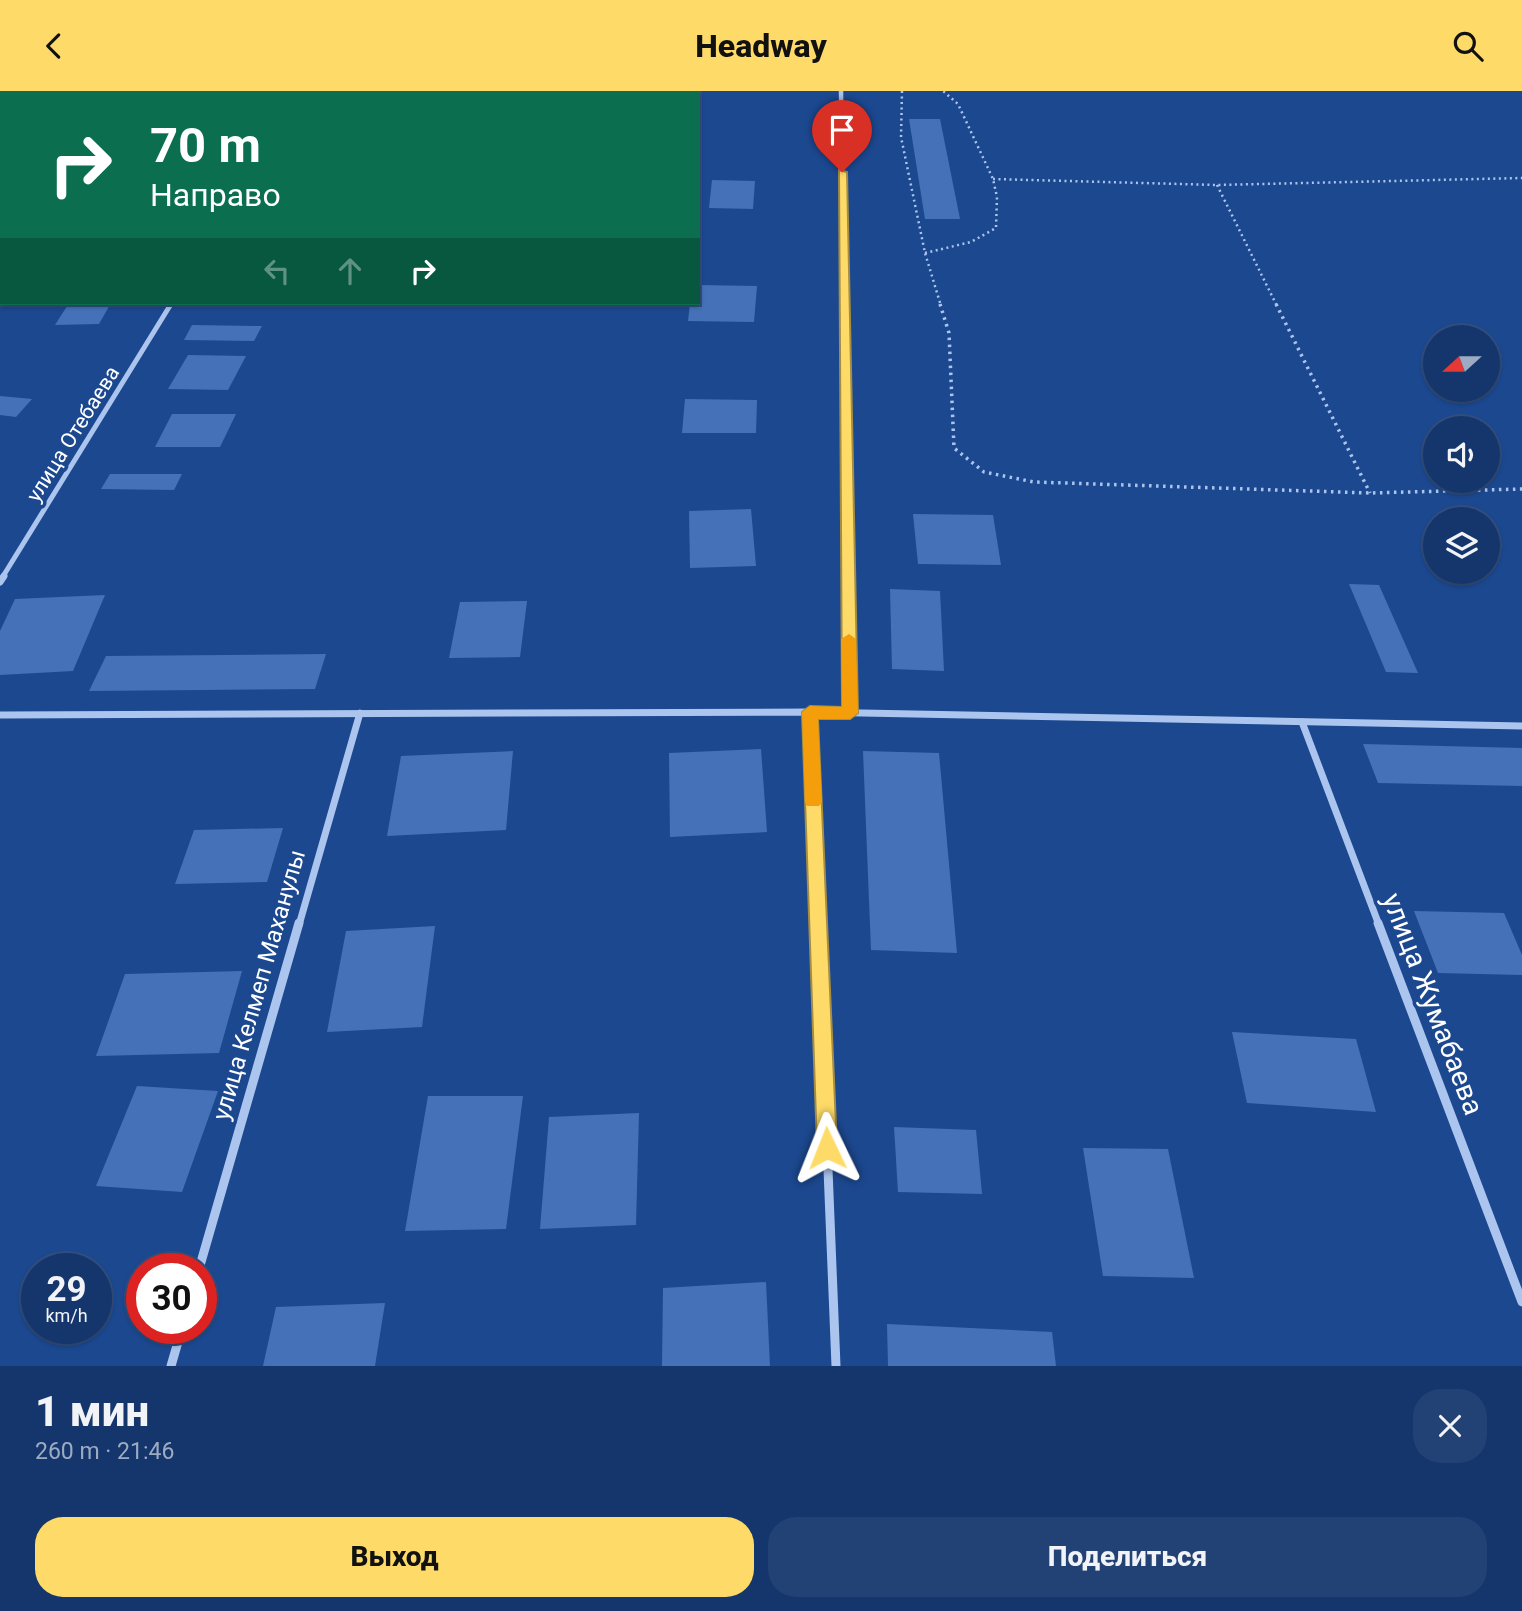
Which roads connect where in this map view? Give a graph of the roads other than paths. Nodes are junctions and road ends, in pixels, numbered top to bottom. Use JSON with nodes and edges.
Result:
{"nodes":[{"id":1,"x":841,"y":91,"type":"edge"},
{"id":2,"x":171,"y":305,"type":"edge"},
{"id":3,"x":0,"y":582,"type":"edge"},
{"id":4,"x":810,"y":712,"type":"junction"},
{"id":5,"x":360,"y":713,"type":"junction"},
{"id":6,"x":850,"y":713,"type":"junction"},
{"id":7,"x":0,"y":715,"type":"edge"},
{"id":8,"x":1302,"y":722,"type":"junction"},
{"id":9,"x":1522,"y":726,"type":"edge"},
{"id":10,"x":204,"y":1253,"type":"edge"},
{"id":11,"x":1522,"y":1302,"type":"edge"},
{"id":12,"x":177,"y":1344,"type":"edge"},
{"id":13,"x":171,"y":1366,"type":"edge"},
{"id":14,"x":836,"y":1366,"type":"edge"}],
"edges":[{"from":1,"to":6,"type":"street"},
{"from":2,"to":3,"type":"street","name":"улица Отебаева"},
{"from":4,"to":5,"type":"street"},
{"from":4,"to":6,"type":"street"},
{"from":4,"to":14,"type":"street"},
{"from":5,"to":7,"type":"street"},
{"from":5,"to":10,"type":"street","name":"улица Келмеп Маханулы"},
{"from":6,"to":8,"type":"street"},
{"from":8,"to":9,"type":"street"},
{"from":8,"to":11,"type":"street","name":"улица Жумабаева"},
{"from":12,"to":13,"type":"street"}]}
